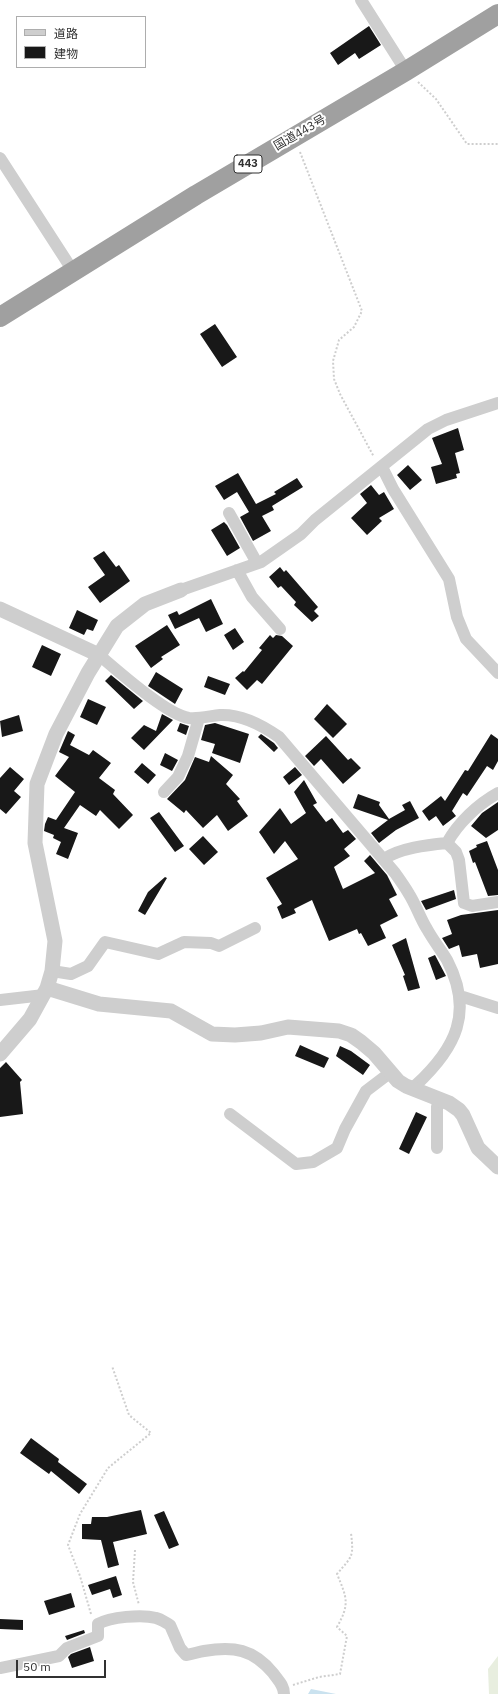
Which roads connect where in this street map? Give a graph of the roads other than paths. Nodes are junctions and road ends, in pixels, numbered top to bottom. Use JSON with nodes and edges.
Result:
{"nodes":[{"id":1,"x":361,"y":0,"type":"edge"},
{"id":2,"x":498,"y":14,"type":"edge"},
{"id":3,"x":406,"y":71,"type":"junction"},
{"id":4,"x":0,"y":158,"type":"edge"},
{"id":5,"x":73,"y":271,"type":"junction"},
{"id":6,"x":0,"y":317,"type":"edge"},
{"id":7,"x":498,"y":403,"type":"edge"},
{"id":8,"x":382,"y":468,"type":"junction"},
{"id":9,"x":228,"y":513,"type":"dead end"},
{"id":10,"x":256,"y":563,"type":"junction"},
{"id":11,"x":237,"y":570,"type":"junction"},
{"id":12,"x":181,"y":590,"type":"joint"},
{"id":13,"x":0,"y":609,"type":"edge"},
{"id":14,"x":280,"y":629,"type":"dead end"},
{"id":15,"x":99,"y":655,"type":"junction"},
{"id":16,"x":498,"y":673,"type":"edge"},
{"id":17,"x":199,"y":718,"type":"junction"},
{"id":18,"x":164,"y":792,"type":"dead end"},
{"id":19,"x":498,"y":793,"type":"edge"},
{"id":20,"x":446,"y":843,"type":"junction"},
{"id":21,"x":384,"y":859,"type":"junction"},
{"id":22,"x":498,"y":902,"type":"edge"},
{"id":23,"x":255,"y":928,"type":"dead end"},
{"id":24,"x":52,"y":971,"type":"junction"},
{"id":25,"x":45,"y":991,"type":"junction"},
{"id":26,"x":460,"y":996,"type":"junction"},
{"id":27,"x":0,"y":1000,"type":"edge"},
{"id":28,"x":498,"y":1008,"type":"edge"},
{"id":29,"x":0,"y":1054,"type":"edge"},
{"id":30,"x":391,"y":1072,"type":"junction"},
{"id":31,"x":414,"y":1089,"type":"junction"},
{"id":32,"x":439,"y":1099,"type":"junction"},
{"id":33,"x":230,"y":1114,"type":"dead end"},
{"id":34,"x":437,"y":1148,"type":"dead end"},
{"id":35,"x":498,"y":1167,"type":"edge"},
{"id":36,"x":0,"y":1668,"type":"edge"},
{"id":37,"x":284,"y":1691,"type":"edge"}],
"edges":[{"from":1,"to":3,"type":"street"},
{"from":2,"to":3,"type":"highway","name":"国道443号","number":"443"},
{"from":3,"to":5,"type":"highway","name":"国道443号","number":"443"},
{"from":4,"to":5,"type":"street"},
{"from":5,"to":6,"type":"highway","name":"国道443号","number":"443"},
{"from":7,"to":8,"type":"street"},
{"from":8,"to":10,"type":"street"},
{"from":8,"to":16,"type":"street"},
{"from":9,"to":10,"type":"street"},
{"from":10,"to":11,"type":"street"},
{"from":11,"to":12,"type":"street"},
{"from":11,"to":14,"type":"street"},
{"from":12,"to":15,"type":"street"},
{"from":13,"to":15,"type":"street"},
{"from":15,"to":17,"type":"street"},
{"from":15,"to":24,"type":"street"},
{"from":17,"to":18,"type":"street"},
{"from":17,"to":21,"type":"street"},
{"from":19,"to":20,"type":"street"},
{"from":20,"to":21,"type":"street"},
{"from":20,"to":22,"type":"street"},
{"from":21,"to":26,"type":"street"},
{"from":23,"to":24,"type":"street"},
{"from":24,"to":25,"type":"street"},
{"from":25,"to":27,"type":"street"},
{"from":25,"to":29,"type":"street"},
{"from":25,"to":30,"type":"street"},
{"from":26,"to":28,"type":"street"},
{"from":26,"to":31,"type":"street"},
{"from":30,"to":31,"type":"street"},
{"from":30,"to":33,"type":"street"},
{"from":31,"to":32,"type":"street"},
{"from":32,"to":34,"type":"street"},
{"from":32,"to":35,"type":"street"},
{"from":36,"to":37,"type":"street"}]}
